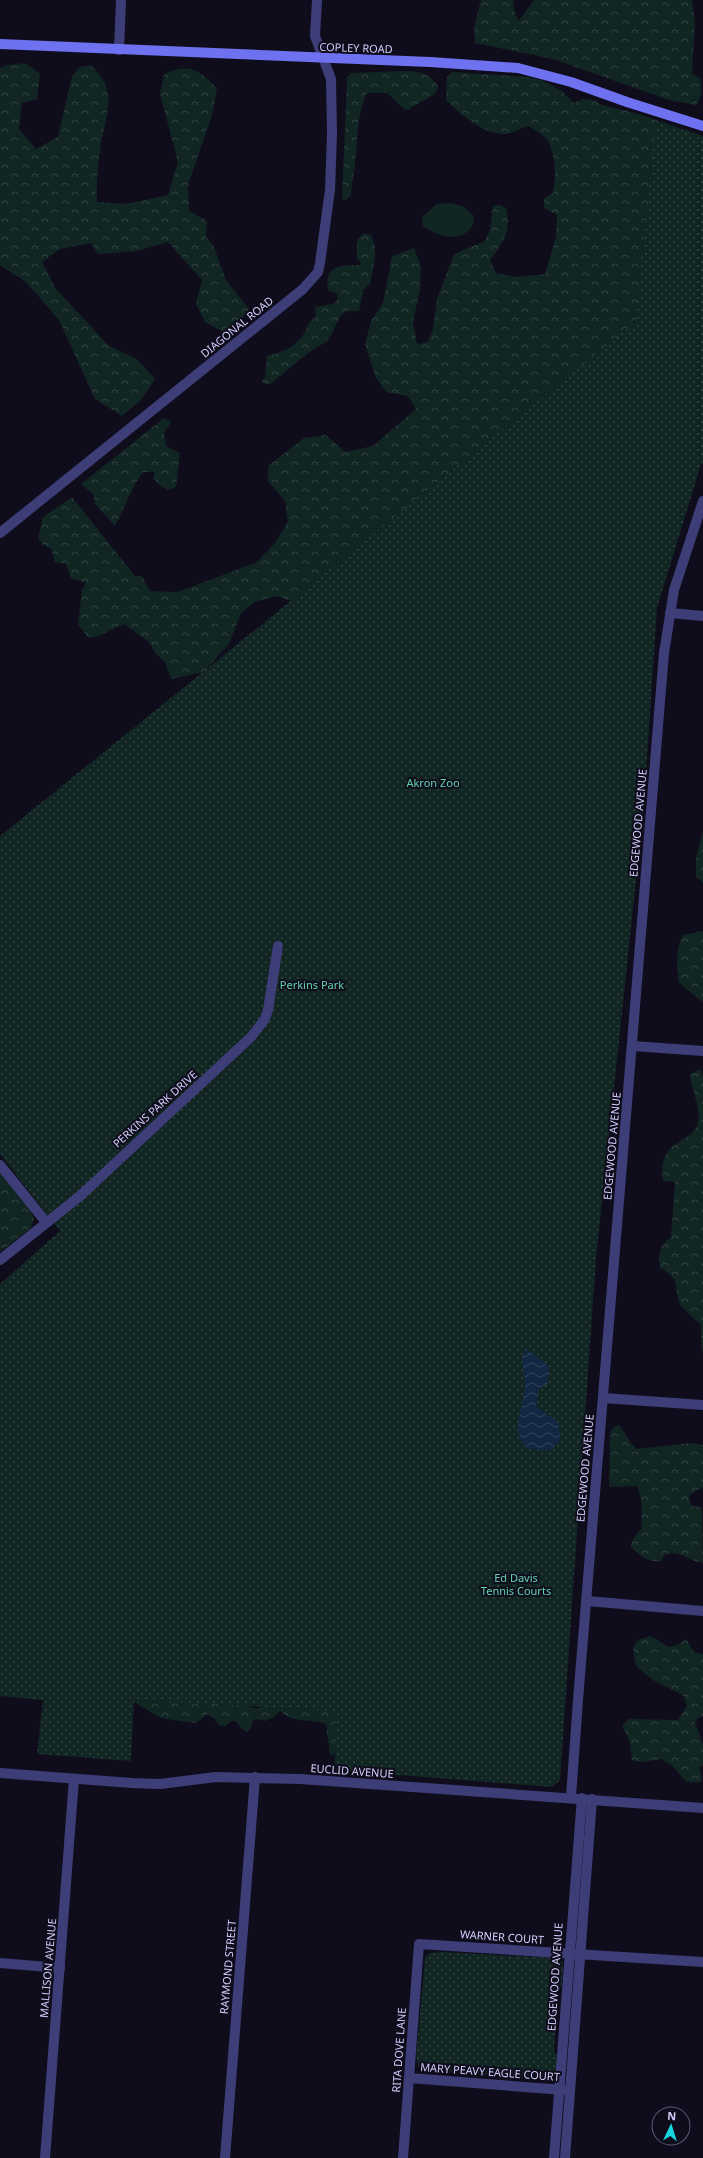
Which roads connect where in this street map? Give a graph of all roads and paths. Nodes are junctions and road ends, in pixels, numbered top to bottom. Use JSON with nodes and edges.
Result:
{"nodes":[{"id":1,"x":121,"y":0,"type":"edge"},
{"id":2,"x":317,"y":0,"type":"edge"},
{"id":3,"x":0,"y":44,"type":"edge"},
{"id":4,"x":119,"y":50,"type":"junction"},
{"id":5,"x":324,"y":58,"type":"junction"},
{"id":6,"x":703,"y":126,"type":"edge"},
{"id":7,"x":703,"y":501,"type":"edge"},
{"id":8,"x":0,"y":534,"type":"edge"},
{"id":9,"x":670,"y":613,"type":"junction"},
{"id":10,"x":703,"y":616,"type":"edge"},
{"id":11,"x":278,"y":946,"type":"dead end"},
{"id":12,"x":633,"y":1046,"type":"junction"},
{"id":13,"x":703,"y":1051,"type":"edge"},
{"id":14,"x":0,"y":1165,"type":"edge"},
{"id":15,"x":46,"y":1222,"type":"junction"},
{"id":16,"x":0,"y":1260,"type":"edge"},
{"id":17,"x":603,"y":1398,"type":"junction"},
{"id":18,"x":703,"y":1405,"type":"edge"},
{"id":19,"x":587,"y":1601,"type":"junction"},
{"id":20,"x":703,"y":1611,"type":"edge"},
{"id":21,"x":0,"y":1772,"type":"edge"},
{"id":22,"x":255,"y":1777,"type":"junction"},
{"id":23,"x":74,"y":1779,"type":"junction"},
{"id":24,"x":571,"y":1797,"type":"junction"},
{"id":25,"x":587,"y":1798,"type":"junction"},
{"id":26,"x":703,"y":1808,"type":"edge"},
{"id":27,"x":419,"y":1944,"type":"joint"},
{"id":28,"x":569,"y":1954,"type":"junction"},
{"id":29,"x":581,"y":1955,"type":"junction"},
{"id":30,"x":703,"y":1962,"type":"edge"},
{"id":31,"x":0,"y":1964,"type":"edge"},
{"id":32,"x":60,"y":1968,"type":"junction"},
{"id":33,"x":409,"y":2078,"type":"junction"},
{"id":34,"x":559,"y":2089,"type":"junction"},
{"id":35,"x":570,"y":2090,"type":"junction"},
{"id":36,"x":45,"y":2158,"type":"edge"},
{"id":37,"x":225,"y":2158,"type":"edge"},
{"id":38,"x":403,"y":2158,"type":"edge"},
{"id":39,"x":554,"y":2158,"type":"edge"},
{"id":40,"x":565,"y":2158,"type":"edge"}],
"edges":[{"from":1,"to":4,"type":"street"},
{"from":2,"to":5,"type":"street","name":"DIAGONAL ROAD"},
{"from":3,"to":4,"type":"main road","name":"COPLEY ROAD"},
{"from":4,"to":5,"type":"main road","name":"COPLEY ROAD"},
{"from":5,"to":6,"type":"main road","name":"COPLEY ROAD"},
{"from":5,"to":8,"type":"street","name":"DIAGONAL ROAD"},
{"from":7,"to":9,"type":"street","name":"EDGEWOOD AVENUE"},
{"from":9,"to":10,"type":"street"},
{"from":9,"to":12,"type":"street","name":"EDGEWOOD AVENUE"},
{"from":11,"to":15,"type":"street","name":"PERKINS PARK DRIVE"},
{"from":12,"to":13,"type":"street"},
{"from":12,"to":17,"type":"street","name":"EDGEWOOD AVENUE"},
{"from":14,"to":15,"type":"street"},
{"from":15,"to":16,"type":"street","name":"PERKINS PARK DRIVE"},
{"from":17,"to":18,"type":"street"},
{"from":17,"to":19,"type":"street","name":"EDGEWOOD AVENUE"},
{"from":19,"to":20,"type":"street"},
{"from":19,"to":24,"type":"street","name":"EDGEWOOD AVENUE"},
{"from":21,"to":23,"type":"street","name":"EUCLID AVENUE"},
{"from":22,"to":23,"type":"street","name":"EUCLID AVENUE"},
{"from":22,"to":24,"type":"street","name":"EUCLID AVENUE"},
{"from":22,"to":37,"type":"street","name":"RAYMOND STREET"},
{"from":23,"to":32,"type":"street","name":"MALLISON AVENUE"},
{"from":24,"to":25,"type":"street","name":"EUCLID AVENUE"},
{"from":25,"to":26,"type":"street","name":"EUCLID AVENUE"},
{"from":25,"to":28,"type":"street","name":"EDGEWOOD AVENUE"},
{"from":25,"to":29,"type":"street"},
{"from":27,"to":28,"type":"street","name":"WARNER COURT"},
{"from":27,"to":33,"type":"street","name":"RITA DOVE LANE"},
{"from":28,"to":29,"type":"street","name":"WARNER COURT"},
{"from":28,"to":34,"type":"street","name":"EDGEWOOD AVENUE"},
{"from":29,"to":30,"type":"street","name":"WARNER COURT"},
{"from":29,"to":35,"type":"street"},
{"from":31,"to":32,"type":"street"},
{"from":32,"to":36,"type":"street","name":"MALLISON AVENUE"},
{"from":33,"to":34,"type":"street","name":"MARY PEAVY EAGLE COURT"},
{"from":33,"to":38,"type":"street","name":"RITA DOVE LANE"},
{"from":34,"to":35,"type":"street","name":"MARY PEAVY EAGLE COURT"},
{"from":34,"to":39,"type":"street","name":"EDGEWOOD AVENUE"},
{"from":35,"to":40,"type":"street"}]}
